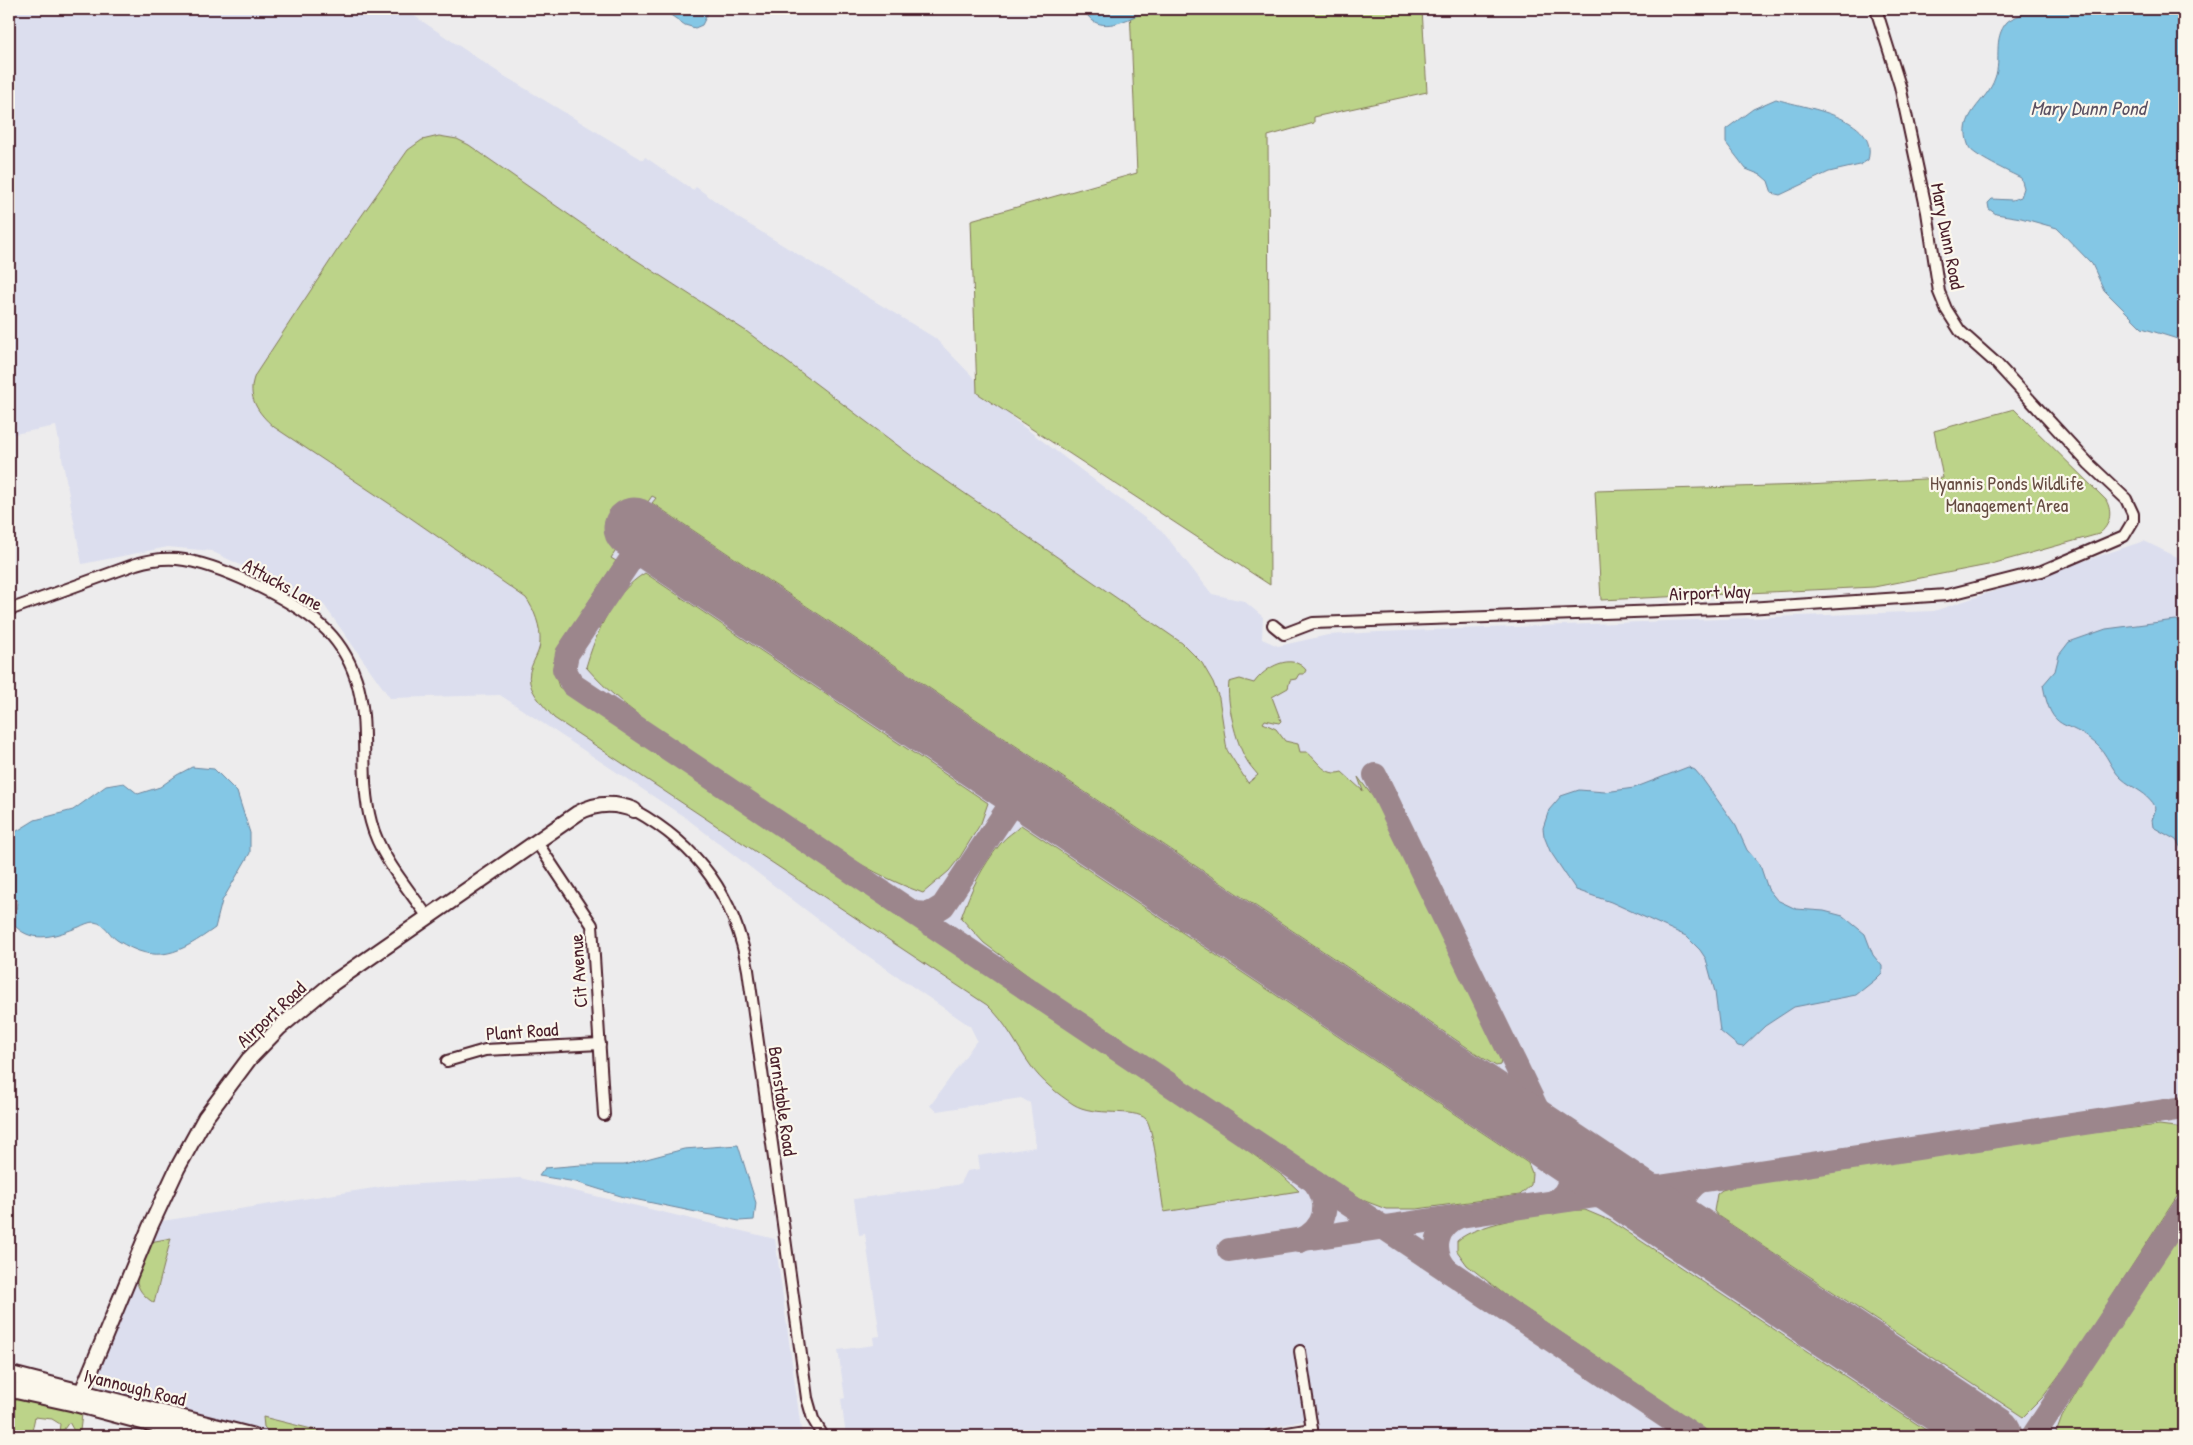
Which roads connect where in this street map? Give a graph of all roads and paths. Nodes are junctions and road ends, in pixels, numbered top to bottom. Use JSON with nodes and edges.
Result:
{"nodes":[{"id":1,"x":1876,"y":9,"type":"edge"},
{"id":2,"x":2134,"y":521,"type":"joint"},
{"id":3,"x":9,"y":610,"type":"edge"},
{"id":4,"x":1273,"y":625,"type":"dead end"},
{"id":5,"x":634,"y":810,"type":"joint"},
{"id":6,"x":536,"y":841,"type":"junction"},
{"id":7,"x":427,"y":916,"type":"junction"},
{"id":8,"x":600,"y":1044,"type":"junction"},
{"id":9,"x":447,"y":1060,"type":"dead end"},
{"id":10,"x":604,"y":1115,"type":"dead end"},
{"id":11,"x":1300,"y":1351,"type":"dead end"},
{"id":12,"x":9,"y":1374,"type":"edge"},
{"id":13,"x":9,"y":1389,"type":"edge"},
{"id":14,"x":82,"y":1394,"type":"junction"},
{"id":15,"x":1312,"y":1432,"type":"edge"},
{"id":16,"x":197,"y":1436,"type":"edge"},
{"id":17,"x":252,"y":1436,"type":"edge"},
{"id":18,"x":823,"y":1436,"type":"edge"},
{"id":19,"x":1268,"y":1436,"type":"edge"}],
"edges":[{"from":1,"to":2,"type":"street","name":"Mary Dunn Road"},
{"from":2,"to":4,"type":"street","name":"Airport Way"},
{"from":3,"to":7,"type":"street","name":"Attucks Lane"},
{"from":5,"to":6,"type":"street","name":"Airport Road"},
{"from":5,"to":18,"type":"street","name":"Barnstable Road"},
{"from":6,"to":7,"type":"street","name":"Airport Road"},
{"from":6,"to":8,"type":"street","name":"Cit Avenue"},
{"from":7,"to":14,"type":"street","name":"Airport Road"},
{"from":8,"to":9,"type":"street","name":"Plant Road"},
{"from":8,"to":10,"type":"street","name":"Cit Avenue"},
{"from":11,"to":15,"type":"street"},
{"from":12,"to":14,"type":"main road","name":"Iyannough Road"},
{"from":13,"to":16,"type":"main road","name":"Iyannough Road"},
{"from":14,"to":17,"type":"main road","name":"Iyannough Road"},
{"from":15,"to":19,"type":"street"}]}
